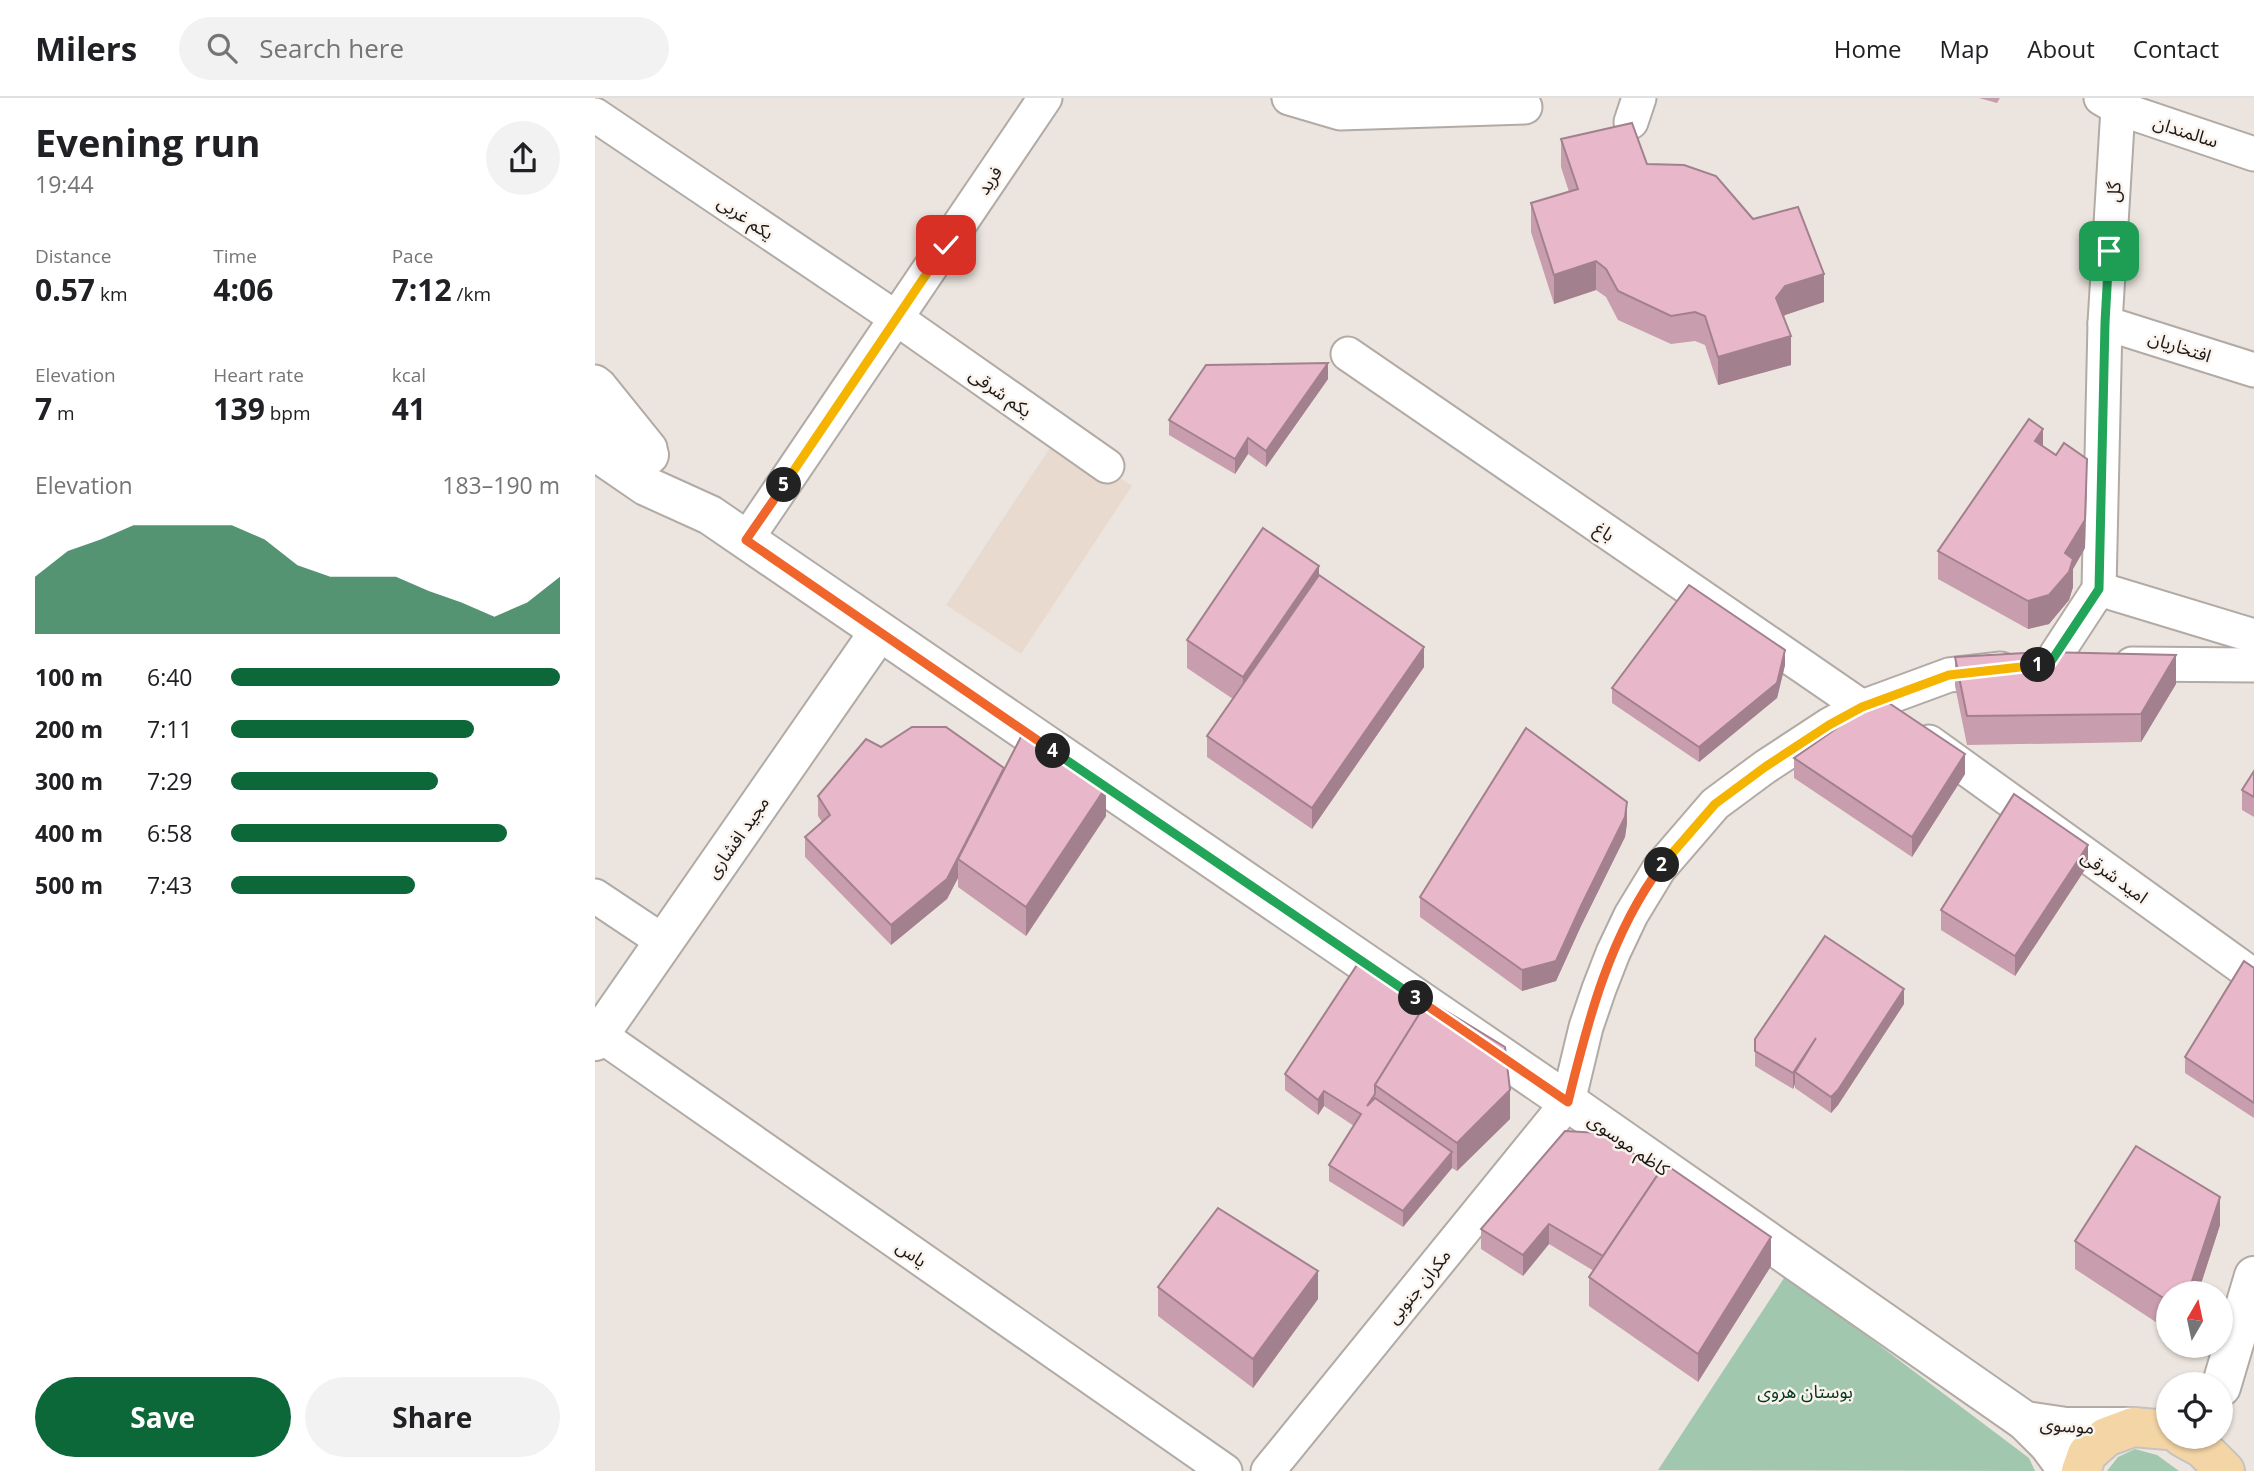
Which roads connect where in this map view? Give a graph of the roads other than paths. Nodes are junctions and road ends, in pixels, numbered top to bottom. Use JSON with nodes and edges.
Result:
{"nodes":[{"id":1,"x":1045,"y":98,"type":"edge"},
{"id":2,"x":1289,"y":98,"type":"edge"},
{"id":3,"x":2109,"y":103,"type":"edge"},
{"id":4,"x":1342,"y":105,"type":"edge"},
{"id":5,"x":1525,"y":107,"type":"dead end"},
{"id":6,"x":595,"y":115,"type":"edge"},
{"id":7,"x":2254,"y":153,"type":"edge"},
{"id":8,"x":896,"y":318,"type":"junction"},
{"id":9,"x":2105,"y":323,"type":"junction"},
{"id":10,"x":1348,"y":354,"type":"dead end"},
{"id":11,"x":2254,"y":370,"type":"edge"},
{"id":12,"x":595,"y":382,"type":"edge"},
{"id":13,"x":595,"y":419,"type":"edge"},
{"id":14,"x":595,"y":451,"type":"edge"},
{"id":15,"x":662,"y":464,"type":"junction"},
{"id":16,"x":1107,"y":466,"type":"dead end"},
{"id":17,"x":710,"y":515,"type":"junction"},
{"id":18,"x":746,"y":540,"type":"junction"},
{"id":19,"x":2099,"y":589,"type":"junction"},
{"id":20,"x":879,"y":632,"type":"junction"},
{"id":21,"x":2254,"y":636,"type":"edge"},
{"id":22,"x":2050,"y":663,"type":"junction"},
{"id":23,"x":2254,"y":665,"type":"edge"},
{"id":24,"x":1868,"y":705,"type":"junction"},
{"id":25,"x":595,"y":896,"type":"edge"},
{"id":26,"x":664,"y":942,"type":"junction"},
{"id":27,"x":2254,"y":976,"type":"edge"},
{"id":28,"x":597,"y":1038,"type":"edge"},
{"id":29,"x":1568,"y":1102,"type":"junction"},
{"id":30,"x":2254,"y":1276,"type":"edge"},
{"id":31,"x":2225,"y":1372,"type":"edge"},
{"id":32,"x":2025,"y":1421,"type":"junction"},
{"id":33,"x":2151,"y":1428,"type":"edge"},
{"id":34,"x":1225,"y":1471,"type":"edge"},
{"id":35,"x":1268,"y":1471,"type":"edge"},
{"id":36,"x":2068,"y":1471,"type":"edge"},
{"id":37,"x":2081,"y":1471,"type":"edge"}],
"edges":[{"from":1,"to":8,"type":"street","name":"فرید"},
{"from":2,"to":4,"type":"street"},
{"from":3,"to":7,"type":"street","name":"سالمندان"},
{"from":3,"to":9,"type":"street","name":"گل"},
{"from":4,"to":5,"type":"street"},
{"from":6,"to":8,"type":"street","name":"یکم غربی"},
{"from":8,"to":16,"type":"street","name":"یکم شرقی"},
{"from":8,"to":18,"type":"street","name":"فرید"},
{"from":9,"to":11,"type":"street","name":"افتخاریان"},
{"from":9,"to":19,"type":"street","name":"گل"},
{"from":10,"to":24,"type":"street","name":"باغ"},
{"from":12,"to":15,"type":"street"},
{"from":13,"to":15,"type":"main road","name":"کاظم موسوی"},
{"from":14,"to":17,"type":"main road","name":"کاظم موسوی"},
{"from":15,"to":17,"type":"main road","name":"کاظم موسوی"},
{"from":17,"to":18,"type":"main road","name":"کاظم موسوی"},
{"from":18,"to":20,"type":"main road","name":"کاظم موسوی"},
{"from":19,"to":21,"type":"street"},
{"from":19,"to":22,"type":"street"},
{"from":20,"to":26,"type":"main road","name":"مجید افشاری"},
{"from":20,"to":29,"type":"main road","name":"کاظم موسوی"},
{"from":22,"to":23,"type":"street"},
{"from":22,"to":24,"type":"street"},
{"from":24,"to":27,"type":"street","name":"امید شرقی"},
{"from":24,"to":29,"type":"street"},
{"from":25,"to":26,"type":"street"},
{"from":26,"to":28,"type":"main road","name":"مجید افشاری"},
{"from":28,"to":34,"type":"street","name":"یاس"},
{"from":29,"to":32,"type":"main road","name":"کاظم موسوی"},
{"from":29,"to":35,"type":"street","name":"مکران جنوبی"},
{"from":30,"to":31,"type":"main road"},
{"from":32,"to":33,"type":"main road","name":"موسوی"},
{"from":32,"to":36,"type":"main road","name":"موسوی"},
{"from":33,"to":37,"type":"main road"}]}
